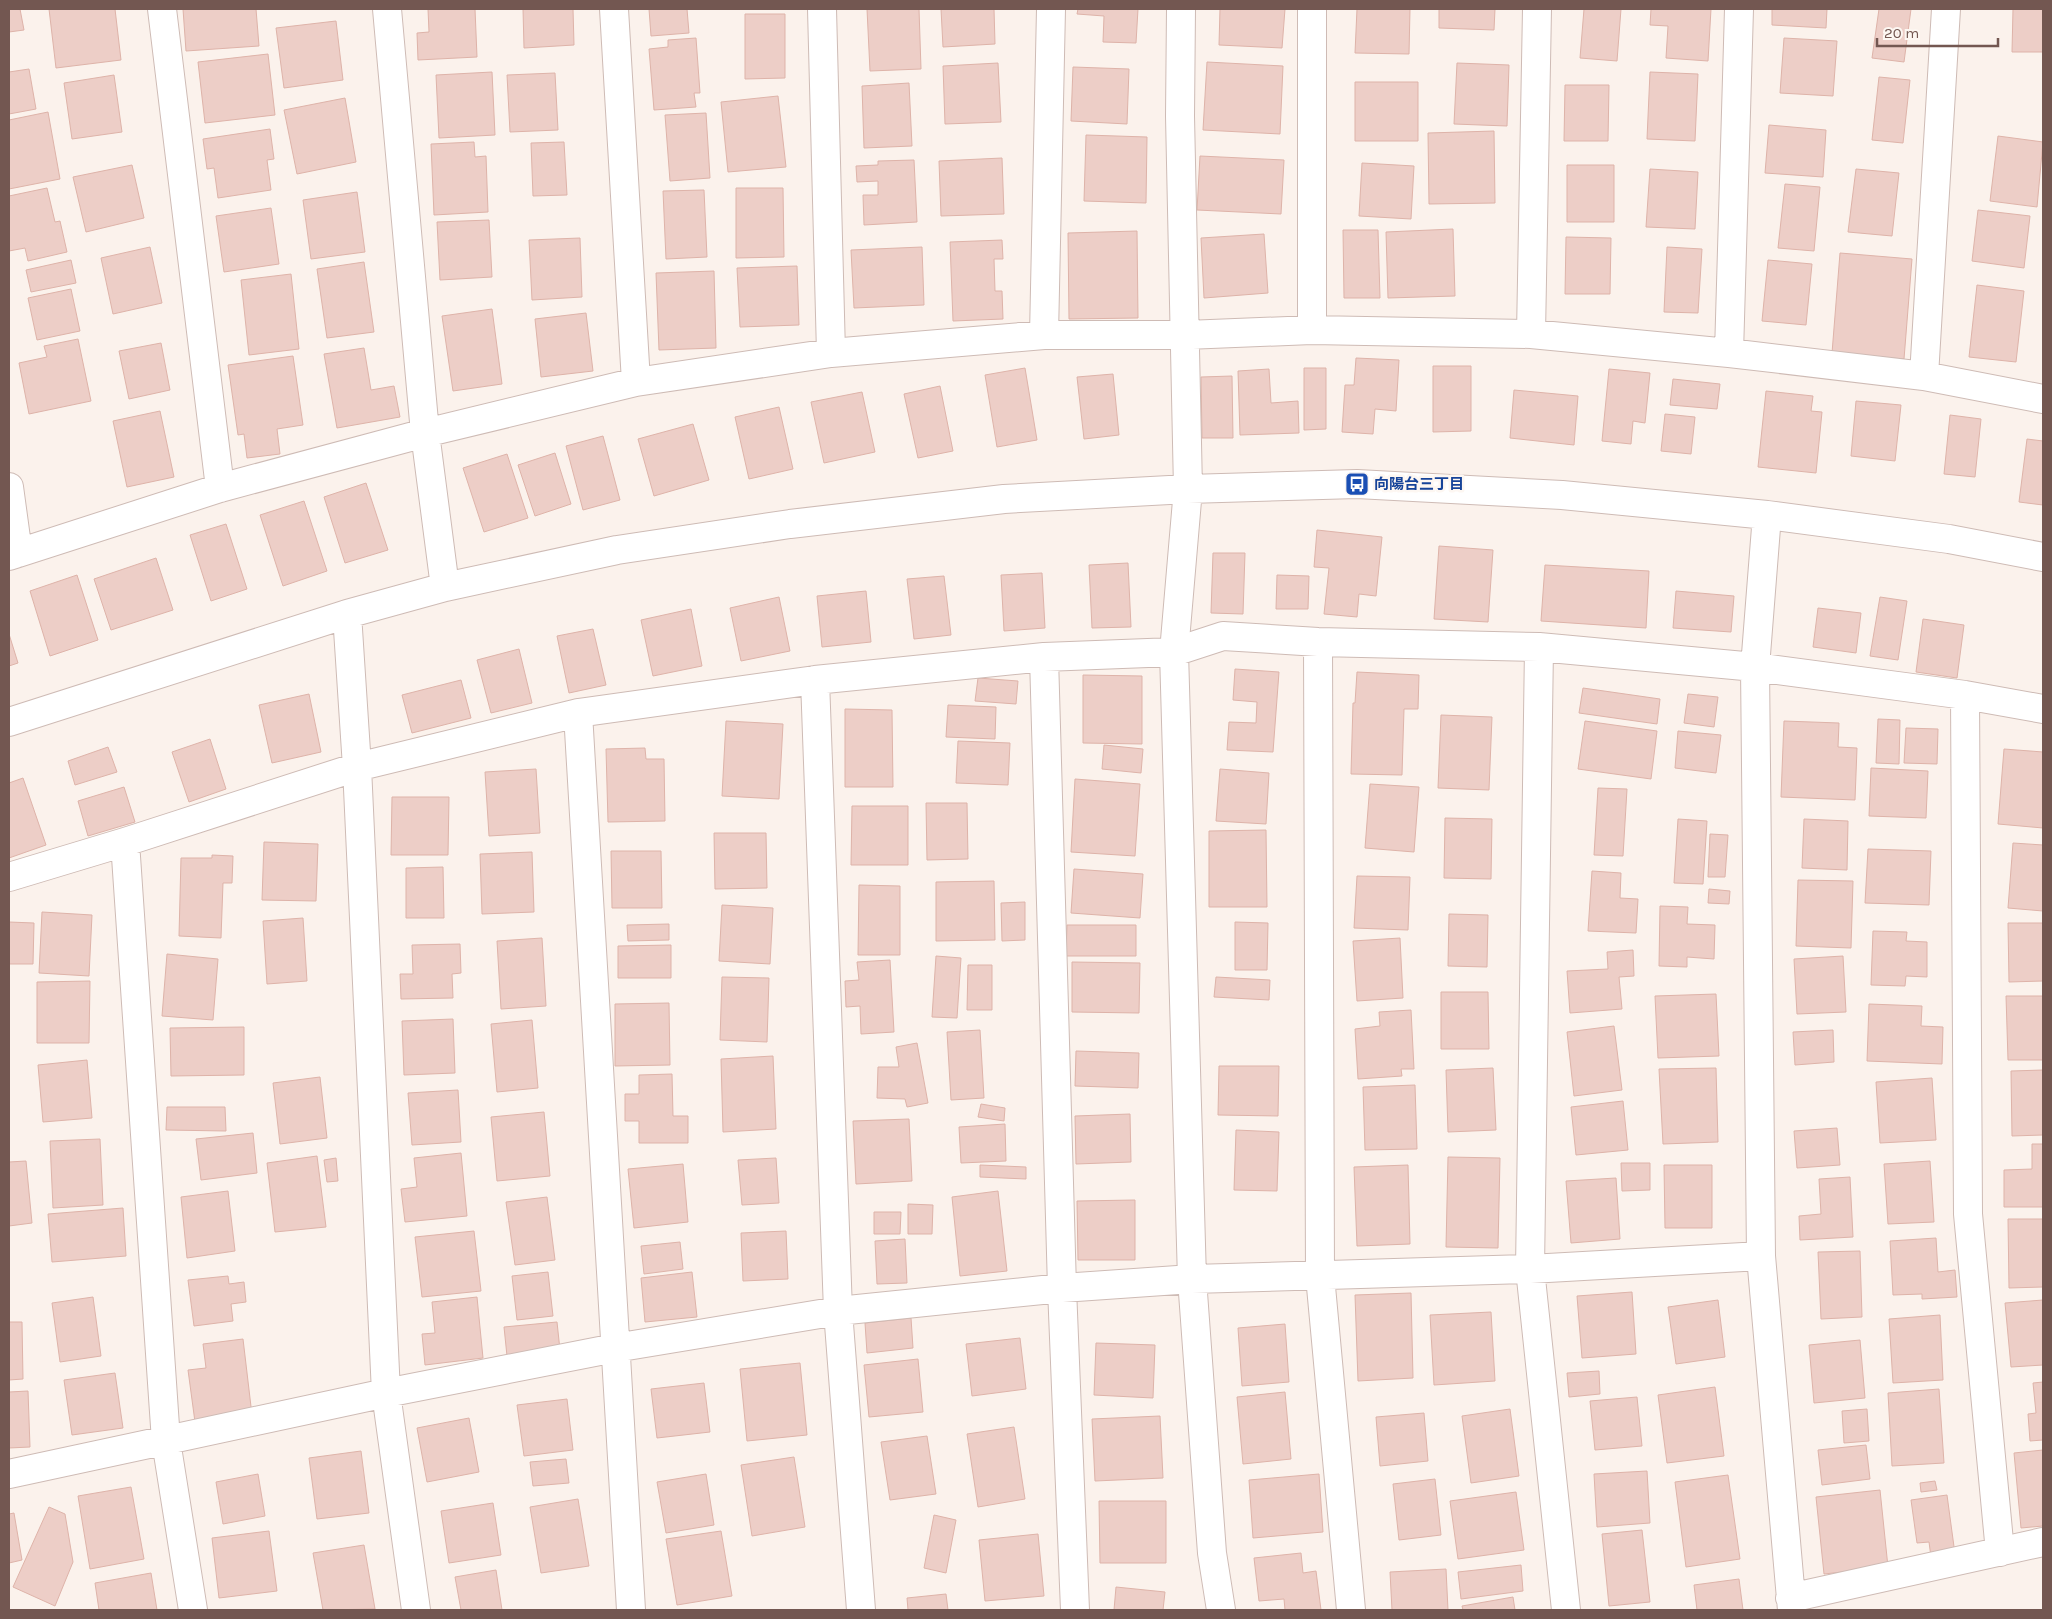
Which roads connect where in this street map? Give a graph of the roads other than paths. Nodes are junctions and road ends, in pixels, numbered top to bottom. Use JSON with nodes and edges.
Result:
{"nodes":[{"id":1,"x":162,"y":9,"type":"edge"},
{"id":2,"x":387,"y":9,"type":"edge"},
{"id":3,"x":614,"y":9,"type":"edge"},
{"id":4,"x":822,"y":9,"type":"edge"},
{"id":5,"x":1051,"y":9,"type":"edge"},
{"id":6,"x":1181,"y":9,"type":"edge"},
{"id":7,"x":1312,"y":9,"type":"edge"},
{"id":8,"x":1537,"y":9,"type":"edge"},
{"id":9,"x":1739,"y":9,"type":"edge"},
{"id":10,"x":1946,"y":9,"type":"edge"},
{"id":11,"x":1312,"y":330,"type":"junction"},
{"id":12,"x":1531,"y":334,"type":"junction"},
{"id":13,"x":1044,"y":335,"type":"junction"},
{"id":14,"x":1186,"y":335,"type":"junction"},
{"id":15,"x":831,"y":353,"type":"junction"},
{"id":16,"x":1729,"y":353,"type":"junction"},
{"id":17,"x":1924,"y":376,"type":"junction"},
{"id":18,"x":636,"y":382,"type":"junction"},
{"id":19,"x":2043,"y":399,"type":"edge"},
{"id":20,"x":425,"y":432,"type":"junction"},
{"id":21,"x":9,"y":487,"type":"edge"},
{"id":22,"x":220,"y":488,"type":"junction"},
{"id":23,"x":1188,"y":489,"type":"junction"},
{"id":24,"x":1767,"y":515,"type":"junction"},
{"id":25,"x":14,"y":555,"type":"edge"},
{"id":26,"x":2043,"y":558,"type":"edge"},
{"id":27,"x":445,"y":588,"type":"junction"},
{"id":28,"x":347,"y":614,"type":"junction"},
{"id":29,"x":1318,"y":642,"type":"junction"},
{"id":30,"x":1539,"y":648,"type":"junction"},
{"id":31,"x":1174,"y":652,"type":"junction"},
{"id":32,"x":1044,"y":657,"type":"junction"},
{"id":33,"x":1755,"y":667,"type":"junction"},
{"id":34,"x":815,"y":680,"type":"junction"},
{"id":35,"x":1965,"y":695,"type":"junction"},
{"id":36,"x":2043,"y":709,"type":"edge"},
{"id":37,"x":578,"y":713,"type":"junction"},
{"id":38,"x":9,"y":722,"type":"edge"},
{"id":39,"x":357,"y":767,"type":"junction"},
{"id":40,"x":125,"y":842,"type":"junction"},
{"id":41,"x":9,"y":877,"type":"edge"},
{"id":42,"x":1761,"y":1256,"type":"junction"},
{"id":43,"x":1530,"y":1269,"type":"junction"},
{"id":44,"x":1320,"y":1276,"type":"junction"},
{"id":45,"x":1192,"y":1279,"type":"junction"},
{"id":46,"x":1062,"y":1288,"type":"junction"},
{"id":47,"x":838,"y":1311,"type":"junction"},
{"id":48,"x":615,"y":1348,"type":"junction"},
{"id":49,"x":386,"y":1393,"type":"junction"},
{"id":50,"x":166,"y":1441,"type":"junction"},
{"id":51,"x":9,"y":1474,"type":"edge"},
{"id":52,"x":2043,"y":1542,"type":"edge"},
{"id":53,"x":2000,"y":1552,"type":"junction"},
{"id":54,"x":1791,"y":1604,"type":"edge"},
{"id":55,"x":194,"y":1610,"type":"edge"},
{"id":56,"x":416,"y":1610,"type":"edge"},
{"id":57,"x":631,"y":1610,"type":"edge"},
{"id":58,"x":861,"y":1610,"type":"edge"},
{"id":59,"x":1075,"y":1610,"type":"edge"},
{"id":60,"x":1221,"y":1610,"type":"edge"},
{"id":61,"x":1351,"y":1610,"type":"edge"},
{"id":62,"x":1566,"y":1610,"type":"edge"}],
"edges":[{"from":1,"to":22,"type":"street"},
{"from":2,"to":20,"type":"street"},
{"from":3,"to":18,"type":"street"},
{"from":4,"to":15,"type":"street"},
{"from":5,"to":13,"type":"street"},
{"from":6,"to":14,"type":"street"},
{"from":7,"to":11,"type":"street"},
{"from":8,"to":12,"type":"street"},
{"from":9,"to":16,"type":"street"},
{"from":10,"to":17,"type":"street"},
{"from":11,"to":12,"type":"street"},
{"from":11,"to":14,"type":"street"},
{"from":12,"to":16,"type":"street"},
{"from":13,"to":14,"type":"street"},
{"from":13,"to":15,"type":"street"},
{"from":14,"to":23,"type":"street"},
{"from":15,"to":18,"type":"street"},
{"from":16,"to":17,"type":"street"},
{"from":17,"to":19,"type":"street"},
{"from":18,"to":20,"type":"street"},
{"from":20,"to":22,"type":"street"},
{"from":20,"to":27,"type":"street"},
{"from":21,"to":25,"type":"street"},
{"from":22,"to":25,"type":"street"},
{"from":23,"to":24,"type":"street"},
{"from":23,"to":27,"type":"street"},
{"from":23,"to":31,"type":"street"},
{"from":24,"to":26,"type":"street"},
{"from":24,"to":33,"type":"street"},
{"from":27,"to":28,"type":"street"},
{"from":28,"to":38,"type":"street"},
{"from":28,"to":39,"type":"street"},
{"from":29,"to":30,"type":"street"},
{"from":29,"to":31,"type":"street"},
{"from":29,"to":44,"type":"street"},
{"from":30,"to":33,"type":"street"},
{"from":30,"to":43,"type":"street"},
{"from":31,"to":32,"type":"street"},
{"from":31,"to":45,"type":"street"},
{"from":32,"to":34,"type":"street"},
{"from":32,"to":46,"type":"street"},
{"from":33,"to":35,"type":"street"},
{"from":33,"to":42,"type":"street"},
{"from":34,"to":37,"type":"street"},
{"from":34,"to":47,"type":"street"},
{"from":35,"to":36,"type":"street"},
{"from":35,"to":53,"type":"street"},
{"from":37,"to":39,"type":"street"},
{"from":37,"to":48,"type":"street"},
{"from":39,"to":40,"type":"street"},
{"from":39,"to":49,"type":"street"},
{"from":40,"to":41,"type":"street"},
{"from":40,"to":50,"type":"street"},
{"from":42,"to":43,"type":"street"},
{"from":42,"to":54,"type":"street"},
{"from":43,"to":44,"type":"street"},
{"from":43,"to":62,"type":"street"},
{"from":44,"to":45,"type":"street"},
{"from":44,"to":61,"type":"street"},
{"from":45,"to":46,"type":"street"},
{"from":45,"to":60,"type":"street"},
{"from":46,"to":47,"type":"street"},
{"from":46,"to":59,"type":"street"},
{"from":47,"to":48,"type":"street"},
{"from":47,"to":58,"type":"street"},
{"from":48,"to":49,"type":"street"},
{"from":48,"to":57,"type":"street"},
{"from":49,"to":50,"type":"street"},
{"from":49,"to":56,"type":"street"},
{"from":50,"to":51,"type":"street"},
{"from":50,"to":55,"type":"street"},
{"from":52,"to":53,"type":"street"},
{"from":53,"to":54,"type":"street"}]}
